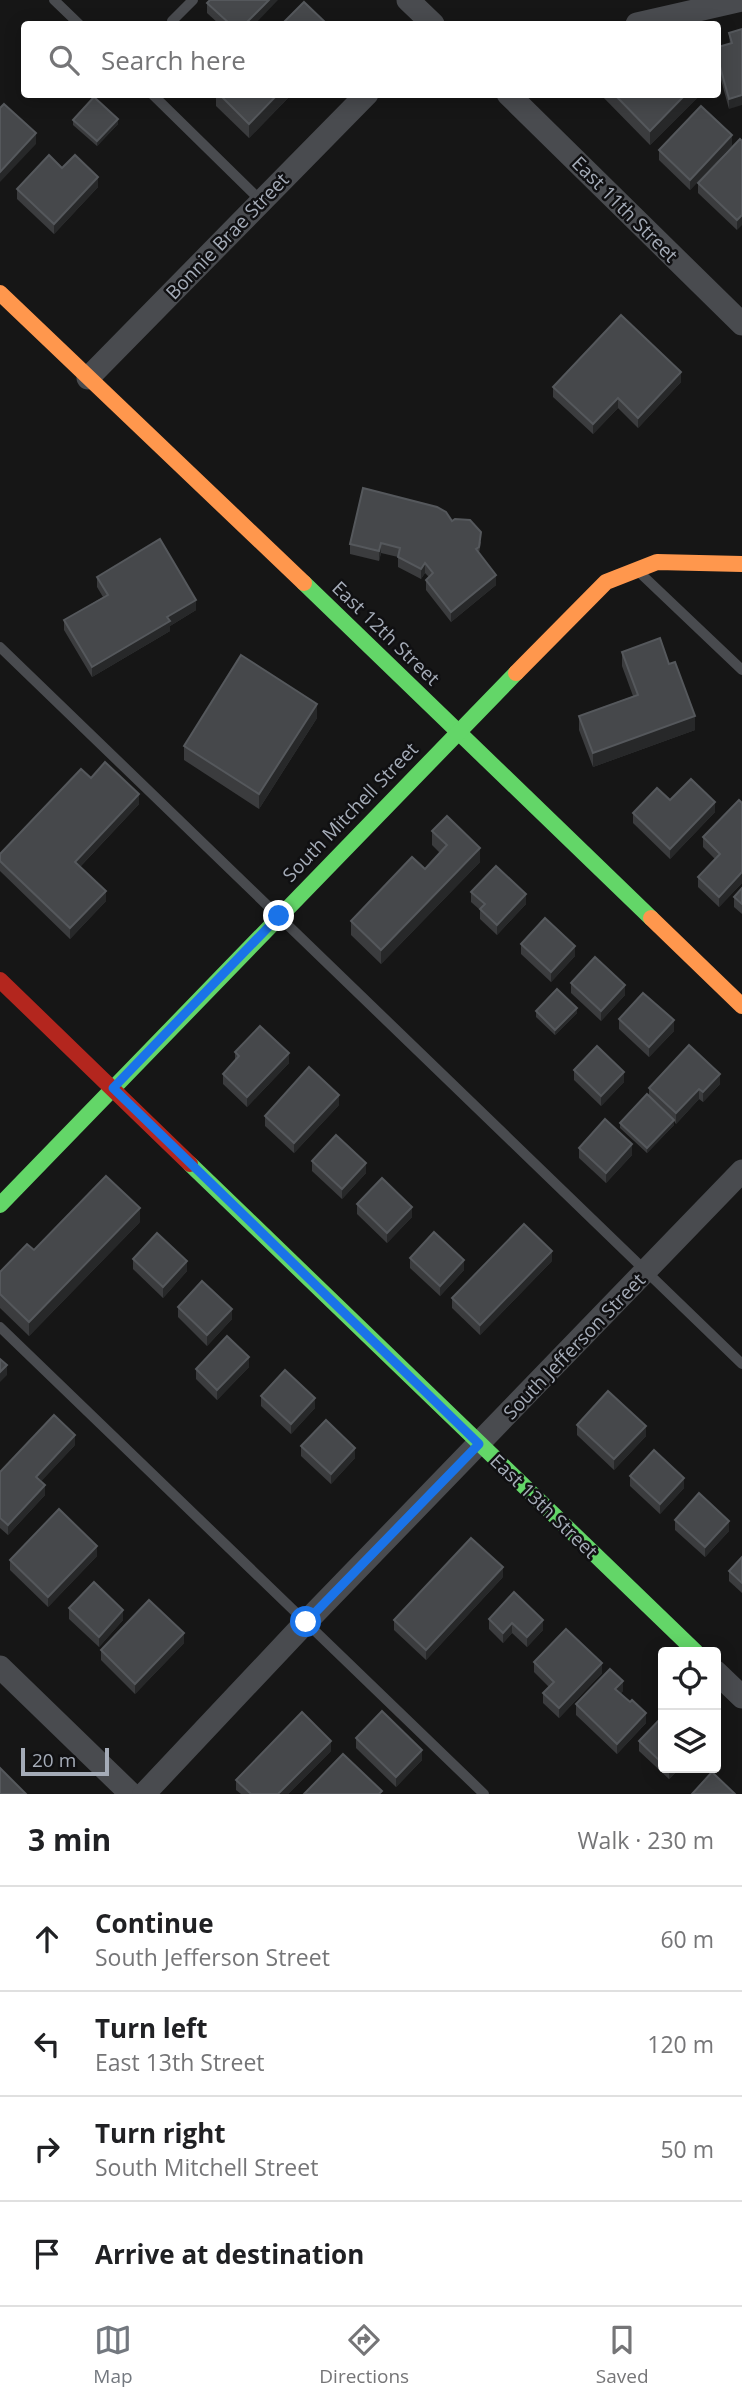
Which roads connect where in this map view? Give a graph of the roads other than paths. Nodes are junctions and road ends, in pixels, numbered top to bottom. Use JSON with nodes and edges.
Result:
{"nodes":[{"id":1,"x":54,"y":0,"type":"edge"},
{"id":2,"x":193,"y":0,"type":"edge"},
{"id":3,"x":408,"y":0,"type":"edge"},
{"id":4,"x":742,"y":0,"type":"edge"},
{"id":5,"x":76,"y":21,"type":"edge"},
{"id":6,"x":172,"y":21,"type":"dead end"},
{"id":7,"x":430,"y":21,"type":"edge"},
{"id":8,"x":650,"y":21,"type":"edge"},
{"id":9,"x":156,"y":98,"type":"edge"},
{"id":10,"x":363,"y":98,"type":"edge"},
{"id":11,"x":512,"y":98,"type":"edge"},
{"id":12,"x":261,"y":201,"type":"junction"},
{"id":13,"x":0,"y":293,"type":"edge"},
{"id":14,"x":742,"y":324,"type":"edge"},
{"id":15,"x":88,"y":378,"type":"junction"},
{"id":16,"x":742,"y":564,"type":"edge"},
{"id":17,"x":637,"y":570,"type":"junction"},
{"id":18,"x":0,"y":647,"type":"edge"},
{"id":19,"x":742,"y":670,"type":"edge"},
{"id":20,"x":458,"y":731,"type":"junction"},
{"id":21,"x":279,"y":916,"type":"junction"},
{"id":22,"x":0,"y":980,"type":"edge"},
{"id":23,"x":742,"y":1006,"type":"edge"},
{"id":24,"x":113,"y":1088,"type":"junction"},
{"id":25,"x":742,"y":1171,"type":"edge"},
{"id":26,"x":0,"y":1205,"type":"edge"},
{"id":27,"x":646,"y":1271,"type":"junction"},
{"id":28,"x":0,"y":1327,"type":"edge"},
{"id":29,"x":742,"y":1364,"type":"edge"},
{"id":30,"x":479,"y":1444,"type":"junction"},
{"id":31,"x":306,"y":1622,"type":"junction"},
{"id":32,"x":691,"y":1647,"type":"edge"},
{"id":33,"x":0,"y":1667,"type":"edge"},
{"id":34,"x":721,"y":1676,"type":"edge"},
{"id":35,"x":742,"y":1697,"type":"edge"},
{"id":36,"x":131,"y":1794,"type":"edge"},
{"id":37,"x":144,"y":1794,"type":"edge"},
{"id":38,"x":484,"y":1794,"type":"edge"}],
"edges":[{"from":1,"to":5,"type":"lane"},
{"from":2,"to":6,"type":"lane"},
{"from":3,"to":7,"type":"street"},
{"from":4,"to":8,"type":"street"},
{"from":9,"to":12,"type":"lane"},
{"from":10,"to":12,"type":"street","name":"Bonnie Brae Street"},
{"from":11,"to":14,"type":"street","name":"East 11th Street"},
{"from":12,"to":15,"type":"street","name":"Bonnie Brae Street"},
{"from":13,"to":15,"type":"street","name":"East 12th Street"},
{"from":15,"to":20,"type":"street","name":"East 12th Street"},
{"from":16,"to":17,"type":"street","name":"South Mitchell Street"},
{"from":17,"to":19,"type":"lane"},
{"from":17,"to":20,"type":"street","name":"South Mitchell Street"},
{"from":18,"to":21,"type":"lane"},
{"from":20,"to":21,"type":"street","name":"South Mitchell Street"},
{"from":20,"to":23,"type":"street","name":"East 12th Street"},
{"from":21,"to":24,"type":"street","name":"South Mitchell Street"},
{"from":21,"to":27,"type":"lane"},
{"from":22,"to":24,"type":"street","name":"East 13th Street"},
{"from":24,"to":26,"type":"street","name":"South Mitchell Street"},
{"from":24,"to":30,"type":"street","name":"East 13th Street"},
{"from":25,"to":27,"type":"street","name":"South Jefferson Street"},
{"from":27,"to":29,"type":"lane"},
{"from":27,"to":30,"type":"street","name":"South Jefferson Street"},
{"from":28,"to":31,"type":"lane"},
{"from":30,"to":31,"type":"street","name":"South Jefferson Street"},
{"from":30,"to":32,"type":"street","name":"East 13th Street"},
{"from":31,"to":37,"type":"street","name":"South Jefferson Street"},
{"from":31,"to":38,"type":"lane"},
{"from":33,"to":36,"type":"street"},
{"from":34,"to":35,"type":"street"}]}
